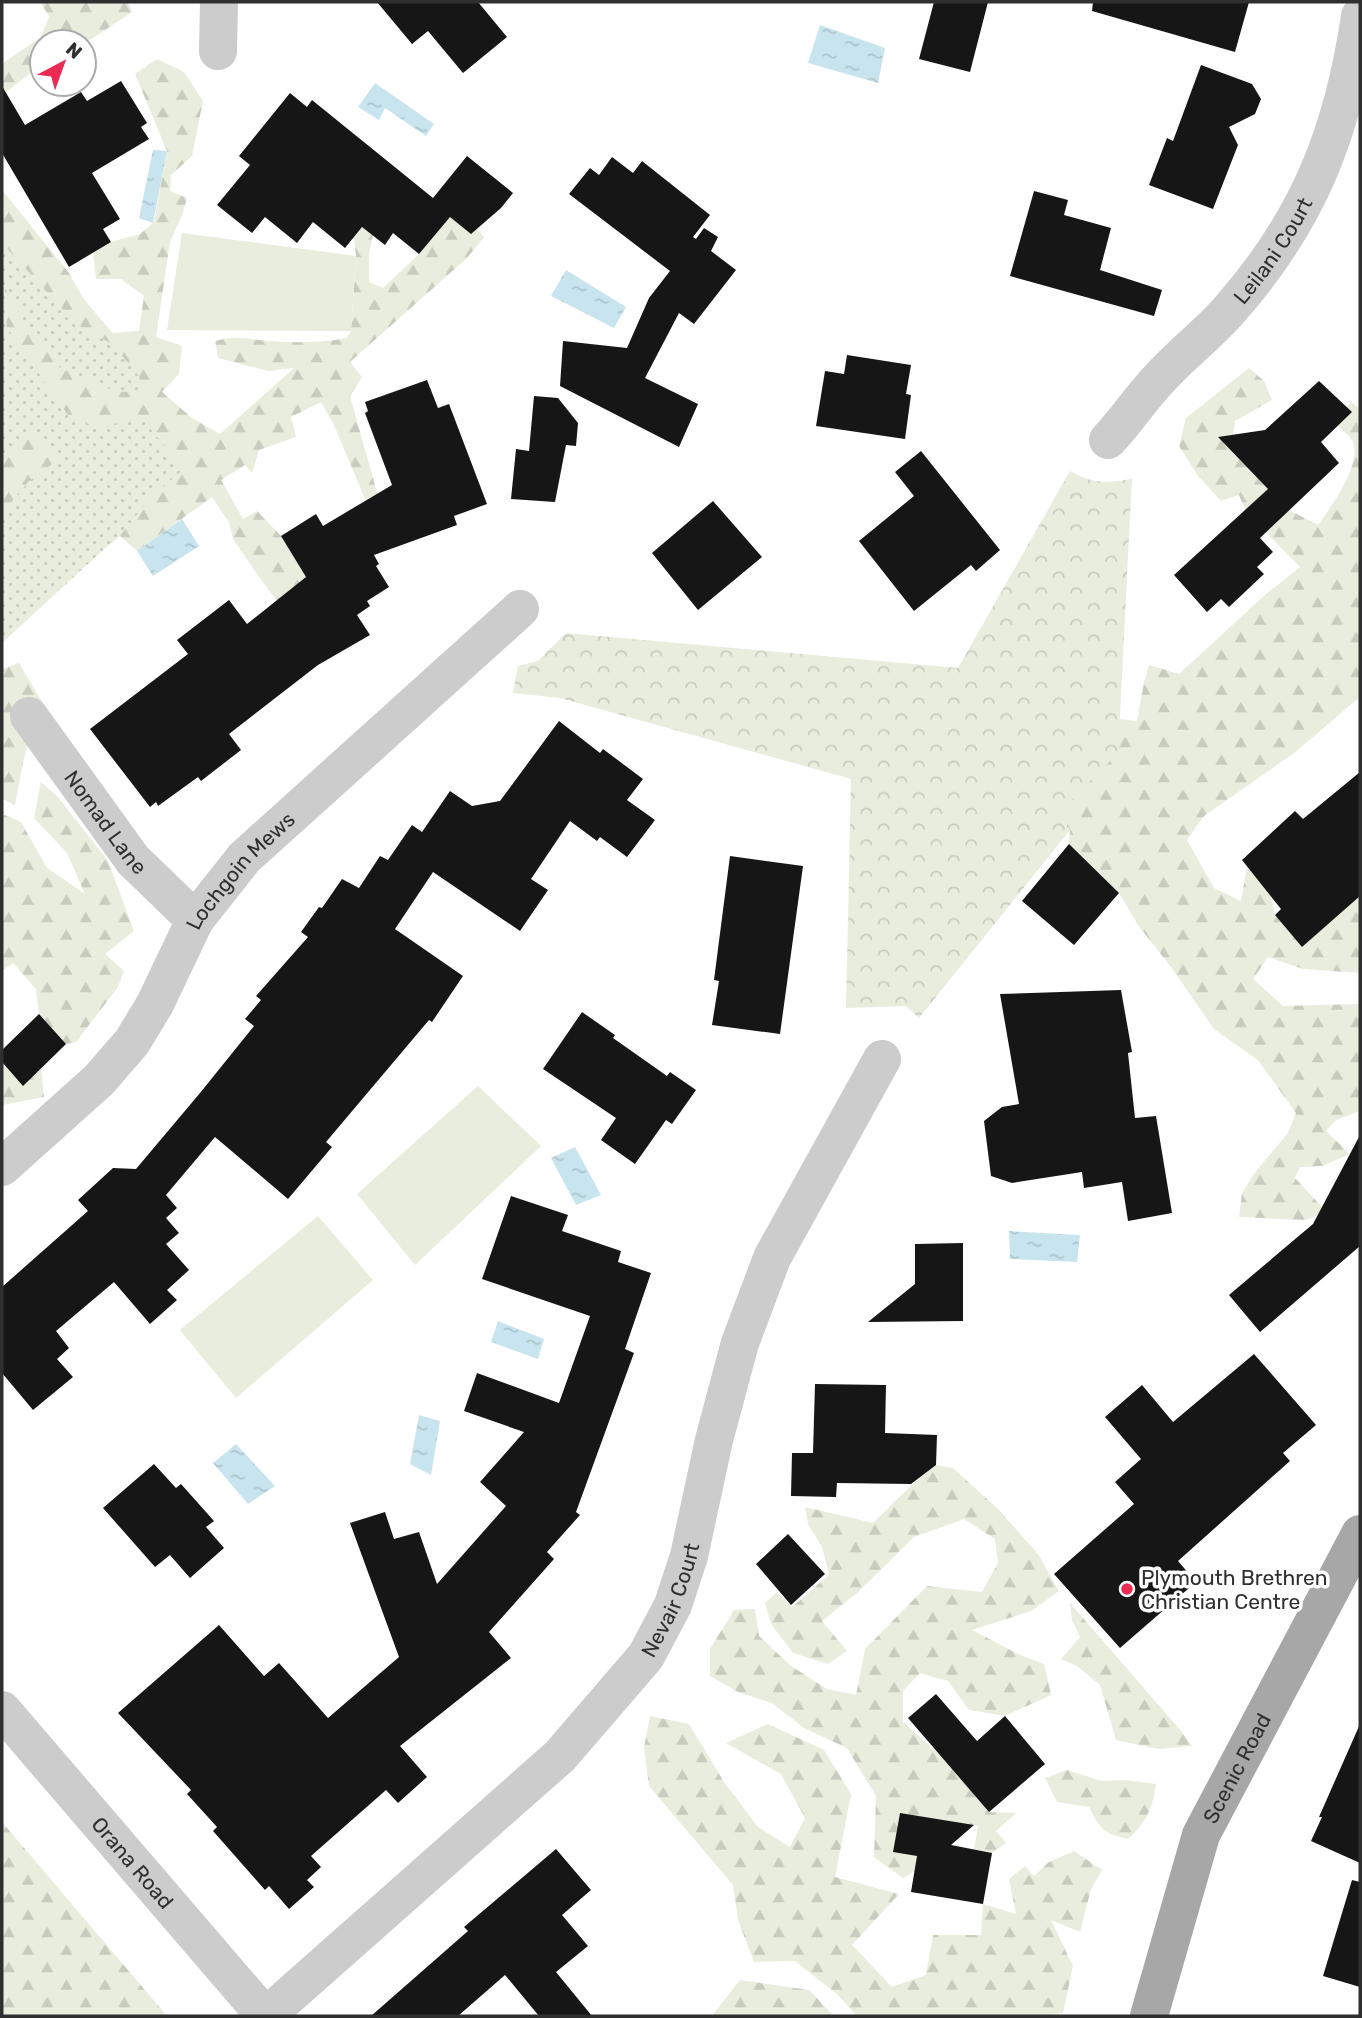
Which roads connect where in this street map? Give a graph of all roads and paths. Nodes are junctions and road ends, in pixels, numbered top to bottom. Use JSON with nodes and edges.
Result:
{"nodes":[{"id":1,"x":219,"y":2,"type":"edge"},
{"id":2,"x":1360,"y":16,"type":"edge"},
{"id":3,"x":218,"y":51,"type":"dead end"},
{"id":4,"x":1108,"y":440,"type":"dead end"},
{"id":5,"x":520,"y":609,"type":"dead end"},
{"id":6,"x":29,"y":716,"type":"dead end"},
{"id":7,"x":195,"y":920,"type":"junction"},
{"id":8,"x":882,"y":1059,"type":"dead end"},
{"id":9,"x":2,"y":1167,"type":"edge"},
{"id":10,"x":1360,"y":1534,"type":"edge"},
{"id":11,"x":2,"y":1710,"type":"edge"},
{"id":12,"x":266,"y":2016,"type":"edge"},
{"id":13,"x":1149,"y":2016,"type":"edge"}],
"edges":[{"from":1,"to":3,"type":"street"},
{"from":2,"to":4,"type":"street","name":"Leilani Court"},
{"from":5,"to":7,"type":"street","name":"Lochgoin Mews"},
{"from":6,"to":7,"type":"street","name":"Nomad Lane"},
{"from":7,"to":9,"type":"street","name":"Lochgoin Mews"},
{"from":8,"to":12,"type":"street","name":"Nevair Court"},
{"from":10,"to":13,"type":"main road","name":"Scenic Road"},
{"from":11,"to":12,"type":"street","name":"Orana Road"}]}
